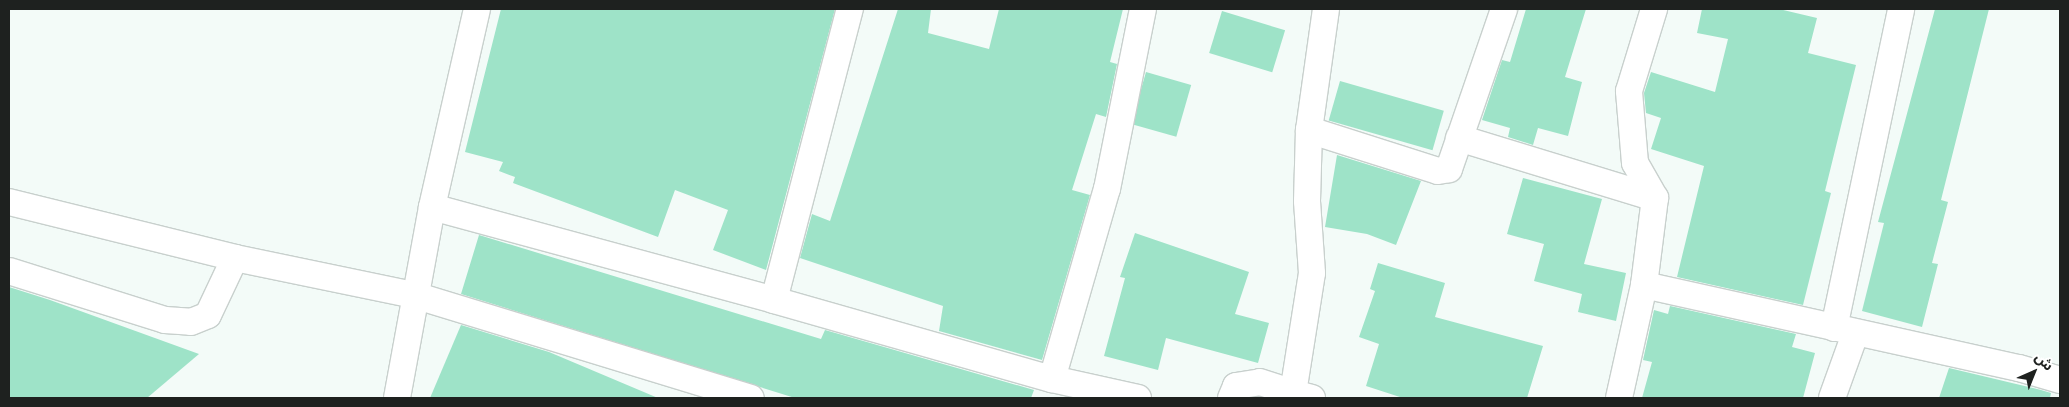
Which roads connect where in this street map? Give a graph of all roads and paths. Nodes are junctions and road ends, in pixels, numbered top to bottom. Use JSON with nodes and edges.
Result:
{"nodes":[{"id":1,"x":476,"y":9,"type":"edge"},
{"id":2,"x":850,"y":9,"type":"edge"},
{"id":3,"x":1143,"y":9,"type":"edge"},
{"id":4,"x":1326,"y":9,"type":"edge"},
{"id":5,"x":1504,"y":9,"type":"edge"},
{"id":6,"x":1654,"y":9,"type":"edge"},
{"id":7,"x":1901,"y":9,"type":"edge"},
{"id":8,"x":1309,"y":130,"type":"junction"},
{"id":9,"x":1459,"y":138,"type":"junction"},
{"id":10,"x":1655,"y":198,"type":"junction"},
{"id":11,"x":9,"y":202,"type":"edge"},
{"id":12,"x":432,"y":207,"type":"junction"},
{"id":13,"x":235,"y":258,"type":"junction"},
{"id":14,"x":9,"y":271,"type":"edge"},
{"id":15,"x":1644,"y":286,"type":"junction"},
{"id":16,"x":414,"y":295,"type":"junction"},
{"id":17,"x":774,"y":300,"type":"junction"},
{"id":18,"x":1844,"y":331,"type":"junction"},
{"id":19,"x":1052,"y":379,"type":"junction"},
{"id":20,"x":2060,"y":380,"type":"edge"},
{"id":21,"x":1302,"y":396,"type":"edge"},
{"id":22,"x":397,"y":398,"type":"edge"},
{"id":23,"x":751,"y":398,"type":"edge"},
{"id":24,"x":1138,"y":398,"type":"edge"},
{"id":25,"x":1230,"y":398,"type":"edge"},
{"id":26,"x":1618,"y":398,"type":"edge"},
{"id":27,"x":1832,"y":398,"type":"edge"}],
"edges":[{"from":1,"to":12,"type":"street"},
{"from":2,"to":17,"type":"street"},
{"from":3,"to":19,"type":"street"},
{"from":4,"to":8,"type":"street"},
{"from":5,"to":9,"type":"street"},
{"from":6,"to":10,"type":"street"},
{"from":7,"to":18,"type":"street"},
{"from":8,"to":9,"type":"street"},
{"from":8,"to":21,"type":"street"},
{"from":9,"to":10,"type":"street"},
{"from":10,"to":15,"type":"street"},
{"from":11,"to":13,"type":"street"},
{"from":12,"to":16,"type":"street"},
{"from":12,"to":17,"type":"street"},
{"from":13,"to":14,"type":"street"},
{"from":13,"to":16,"type":"street"},
{"from":15,"to":18,"type":"street"},
{"from":15,"to":26,"type":"street"},
{"from":16,"to":22,"type":"street"},
{"from":16,"to":23,"type":"street"},
{"from":17,"to":19,"type":"street"},
{"from":18,"to":20,"type":"street"},
{"from":18,"to":27,"type":"street"},
{"from":19,"to":24,"type":"street"},
{"from":21,"to":25,"type":"street"}]}
